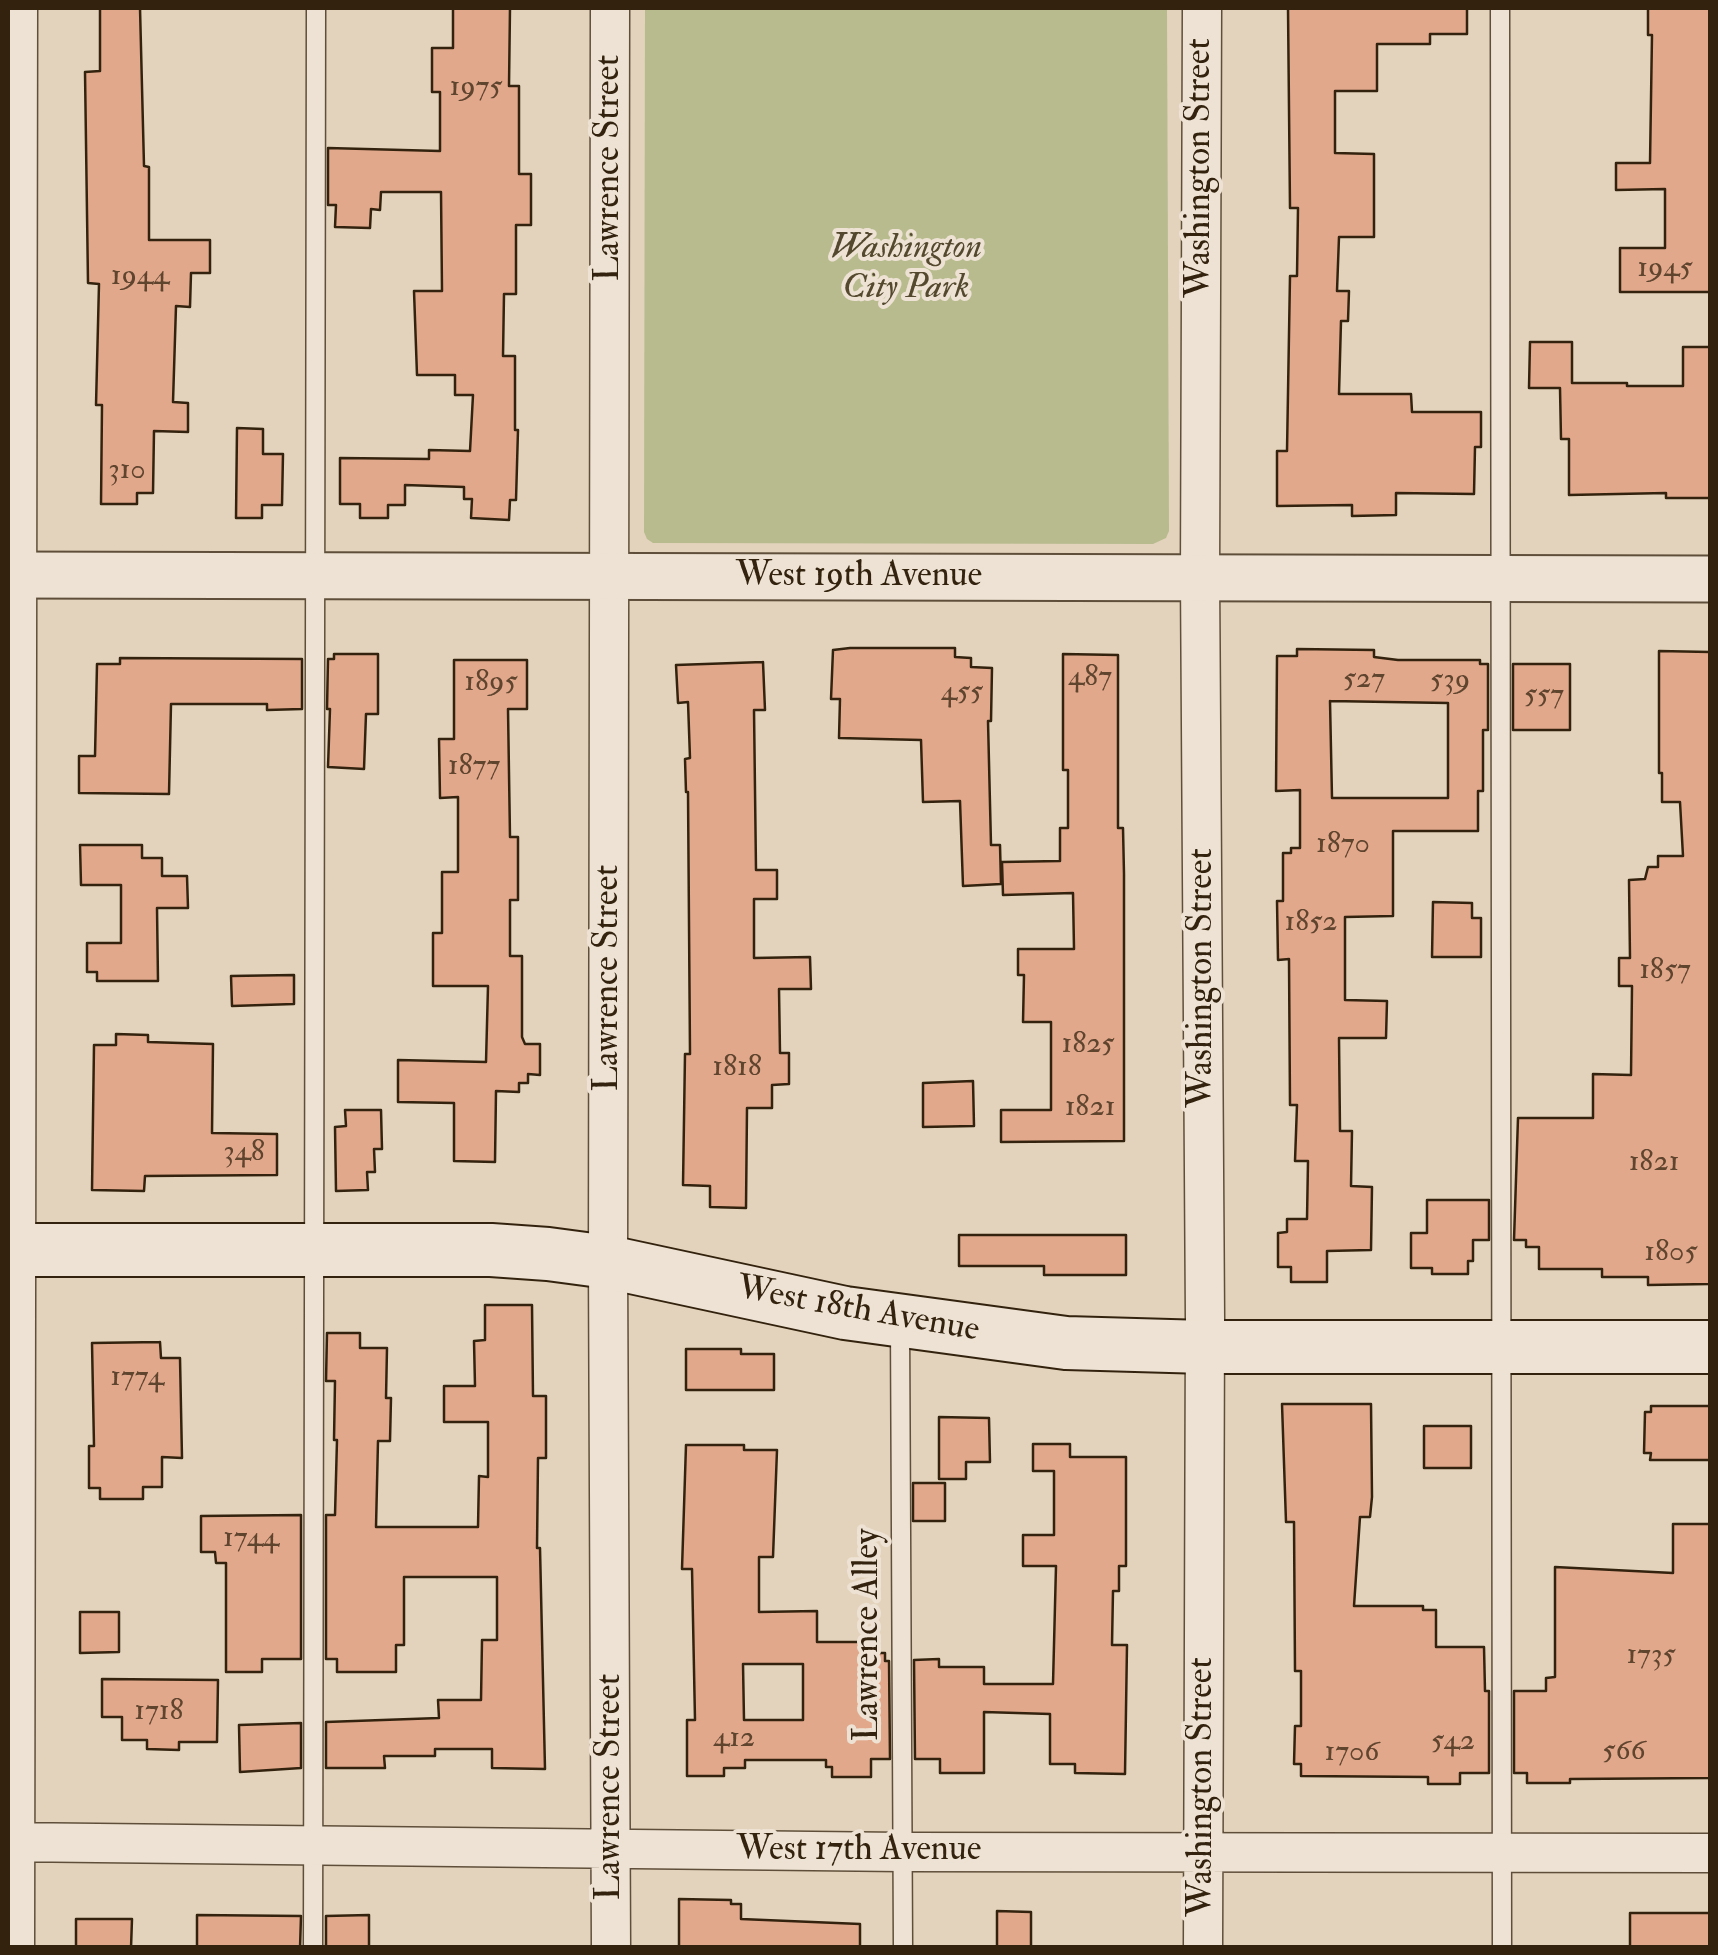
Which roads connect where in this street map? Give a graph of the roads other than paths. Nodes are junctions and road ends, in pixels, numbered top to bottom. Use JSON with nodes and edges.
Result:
{"nodes":[{"id":1,"x":18,"y":8,"type":"edge"},
{"id":2,"x":316,"y":8,"type":"edge"},
{"id":3,"x":610,"y":8,"type":"edge"},
{"id":4,"x":1202,"y":8,"type":"edge"},
{"id":5,"x":1500,"y":8,"type":"edge"},
{"id":6,"x":314,"y":574,"type":"junction"},
{"id":7,"x":12,"y":576,"type":"edge"},
{"id":8,"x":1200,"y":576,"type":"junction"},
{"id":9,"x":610,"y":577,"type":"junction"},
{"id":10,"x":1500,"y":578,"type":"junction"},
{"id":11,"x":1710,"y":579,"type":"edge"},
{"id":12,"x":12,"y":1250,"type":"edge"},
{"id":13,"x":312,"y":1251,"type":"junction"},
{"id":14,"x":608,"y":1262,"type":"junction"},
{"id":15,"x":900,"y":1322,"type":"junction"},
{"id":16,"x":1205,"y":1346,"type":"junction"},
{"id":17,"x":1501,"y":1346,"type":"junction"},
{"id":18,"x":1710,"y":1347,"type":"edge"},
{"id":19,"x":12,"y":1383,"type":"edge"},
{"id":20,"x":11,"y":1842,"type":"edge"},
{"id":21,"x":313,"y":1844,"type":"junction"},
{"id":22,"x":611,"y":1850,"type":"junction"},
{"id":23,"x":902,"y":1852,"type":"junction"},
{"id":24,"x":1710,"y":1853,"type":"edge"},
{"id":25,"x":1202,"y":1854,"type":"junction"},
{"id":26,"x":1502,"y":1854,"type":"junction"},
{"id":27,"x":14,"y":1948,"type":"edge"},
{"id":28,"x":313,"y":1948,"type":"edge"},
{"id":29,"x":611,"y":1948,"type":"edge"},
{"id":30,"x":902,"y":1948,"type":"edge"},
{"id":31,"x":1202,"y":1948,"type":"edge"},
{"id":32,"x":1502,"y":1948,"type":"edge"}],
"edges":[{"from":1,"to":7,"type":"street"},
{"from":2,"to":6,"type":"lane"},
{"from":3,"to":9,"type":"street","name":"Lawrence Street"},
{"from":4,"to":8,"type":"street","name":"Washington Street"},
{"from":5,"to":10,"type":"lane"},
{"from":6,"to":7,"type":"street","name":"West 19th Avenue"},
{"from":6,"to":9,"type":"street","name":"West 19th Avenue"},
{"from":6,"to":13,"type":"lane"},
{"from":7,"to":12,"type":"street"},
{"from":8,"to":9,"type":"street","name":"West 19th Avenue"},
{"from":8,"to":10,"type":"street","name":"West 19th Avenue"},
{"from":8,"to":16,"type":"street","name":"Washington Street"},
{"from":9,"to":14,"type":"street","name":"Lawrence Street"},
{"from":10,"to":11,"type":"street","name":"West 19th Avenue"},
{"from":10,"to":17,"type":"lane"},
{"from":12,"to":13,"type":"main road","name":"West 18th Avenue"},
{"from":12,"to":19,"type":"street"},
{"from":13,"to":14,"type":"main road","name":"West 18th Avenue"},
{"from":13,"to":21,"type":"lane"},
{"from":14,"to":15,"type":"main road","name":"West 18th Avenue"},
{"from":14,"to":22,"type":"street","name":"Lawrence Street"},
{"from":15,"to":16,"type":"main road","name":"West 18th Avenue"},
{"from":15,"to":23,"type":"lane","name":"Lawrence Alley"},
{"from":16,"to":17,"type":"main road","name":"West 18th Avenue"},
{"from":16,"to":25,"type":"street","name":"Washington Street"},
{"from":17,"to":18,"type":"main road","name":"West 18th Avenue"},
{"from":17,"to":26,"type":"lane"},
{"from":19,"to":20,"type":"street"},
{"from":20,"to":21,"type":"street","name":"West 17th Avenue"},
{"from":20,"to":27,"type":"street"},
{"from":21,"to":22,"type":"street","name":"West 17th Avenue"},
{"from":21,"to":28,"type":"lane"},
{"from":22,"to":23,"type":"street","name":"West 17th Avenue"},
{"from":22,"to":29,"type":"street","name":"Lawrence Street"},
{"from":23,"to":25,"type":"street","name":"West 17th Avenue"},
{"from":23,"to":30,"type":"lane","name":"Lawrence Alley"},
{"from":24,"to":26,"type":"street","name":"West 17th Avenue"},
{"from":25,"to":26,"type":"street","name":"West 17th Avenue"},
{"from":25,"to":31,"type":"street","name":"Washington Street"},
{"from":26,"to":32,"type":"lane"}]}
